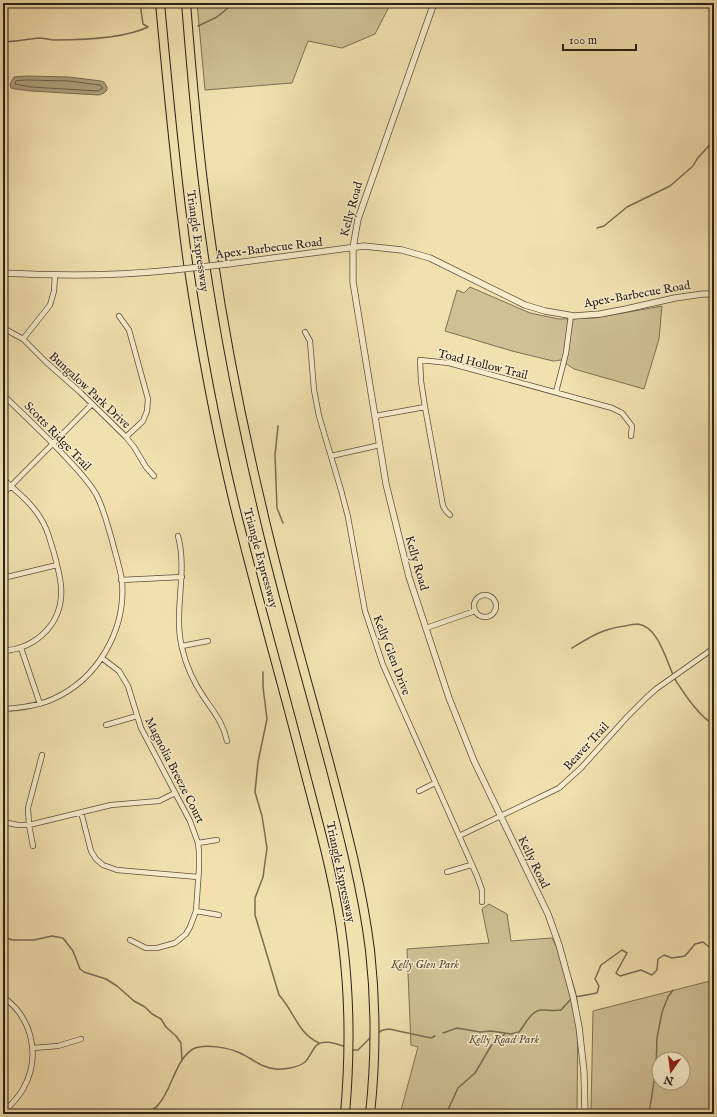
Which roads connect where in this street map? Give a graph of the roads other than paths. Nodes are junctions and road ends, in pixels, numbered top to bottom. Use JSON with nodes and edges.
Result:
{"nodes":[{"id":1,"x":160,"y":3,"type":"edge"},
{"id":2,"x":186,"y":3,"type":"edge"},
{"id":3,"x":434,"y":3,"type":"edge"},
{"id":4,"x":353,"y":248,"type":"junction"},
{"id":5,"x":3,"y":274,"type":"edge"},
{"id":6,"x":55,"y":275,"type":"junction"},
{"id":7,"x":714,"y":294,"type":"edge"},
{"id":8,"x":571,"y":315,"type":"junction"},
{"id":9,"x":119,"y":316,"type":"dead end"},
{"id":10,"x":3,"y":328,"type":"edge"},
{"id":11,"x":305,"y":332,"type":"dead end"},
{"id":12,"x":23,"y":339,"type":"junction"},
{"id":13,"x":556,"y":392,"type":"junction"},
{"id":14,"x":3,"y":395,"type":"edge"},
{"id":15,"x":92,"y":404,"type":"junction"},
{"id":16,"x":425,"y":407,"type":"junction"},
{"id":17,"x":375,"y":416,"type":"junction"},
{"id":18,"x":631,"y":436,"type":"dead end"},
{"id":19,"x":126,"y":438,"type":"junction"},
{"id":20,"x":53,"y":444,"type":"junction"},
{"id":21,"x":380,"y":445,"type":"junction"},
{"id":22,"x":331,"y":456,"type":"junction"},
{"id":23,"x":154,"y":476,"type":"dead end"},
{"id":24,"x":3,"y":479,"type":"edge"},
{"id":25,"x":11,"y":486,"type":"junction"},
{"id":26,"x":3,"y":494,"type":"edge"},
{"id":27,"x":450,"y":515,"type":"dead end"},
{"id":28,"x":178,"y":536,"type":"dead end"},
{"id":29,"x":57,"y":565,"type":"junction"},
{"id":30,"x":182,"y":577,"type":"junction"},
{"id":31,"x":3,"y":578,"type":"edge"},
{"id":32,"x":122,"y":580,"type":"junction"},
{"id":33,"x":475,"y":611,"type":"junction"},
{"id":34,"x":426,"y":628,"type":"junction"},
{"id":35,"x":208,"y":641,"type":"dead end"},
{"id":36,"x":182,"y":646,"type":"junction"},
{"id":37,"x":21,"y":648,"type":"junction"},
{"id":38,"x":714,"y":648,"type":"edge"},
{"id":39,"x":3,"y":651,"type":"edge"},
{"id":40,"x":102,"y":658,"type":"junction"},
{"id":41,"x":40,"y":704,"type":"junction"},
{"id":42,"x":3,"y":709,"type":"edge"},
{"id":43,"x":137,"y":716,"type":"junction"},
{"id":44,"x":106,"y":725,"type":"dead end"},
{"id":45,"x":227,"y":741,"type":"dead end"},
{"id":46,"x":42,"y":755,"type":"dead end"},
{"id":47,"x":435,"y":783,"type":"junction"},
{"id":48,"x":419,"y":791,"type":"dead end"},
{"id":49,"x":175,"y":793,"type":"junction"},
{"id":50,"x":81,"y":812,"type":"junction"},
{"id":51,"x":500,"y":816,"type":"junction"},
{"id":52,"x":3,"y":822,"type":"edge"},
{"id":53,"x":29,"y":825,"type":"junction"},
{"id":54,"x":459,"y":836,"type":"junction"},
{"id":55,"x":217,"y":840,"type":"dead end"},
{"id":56,"x":198,"y":843,"type":"junction"},
{"id":57,"x":33,"y":846,"type":"dead end"},
{"id":58,"x":471,"y":865,"type":"junction"},
{"id":59,"x":447,"y":872,"type":"dead end"},
{"id":60,"x":198,"y":877,"type":"junction"},
{"id":61,"x":482,"y":902,"type":"dead end"},
{"id":62,"x":196,"y":911,"type":"junction"},
{"id":63,"x":219,"y":915,"type":"dead end"},
{"id":64,"x":130,"y":940,"type":"dead end"},
{"id":65,"x":3,"y":997,"type":"edge"},
{"id":66,"x":81,"y":1040,"type":"dead end"},
{"id":67,"x":33,"y":1048,"type":"junction"},
{"id":68,"x":3,"y":1113,"type":"edge"},
{"id":69,"x":345,"y":1114,"type":"edge"},
{"id":70,"x":370,"y":1114,"type":"edge"},
{"id":71,"x":585,"y":1114,"type":"edge"}],
"edges":[{"from":1,"to":69,"type":"highway","name":"Triangle Expressway"},
{"from":2,"to":70,"type":"highway","name":"Triangle Expressway"},
{"from":3,"to":4,"type":"street","name":"Kelly Road"},
{"from":4,"to":6,"type":"street","name":"Apex-Barbecue Road","bridge":true},
{"from":4,"to":8,"type":"street","name":"Apex-Barbecue Road"},
{"from":4,"to":17,"type":"street","name":"Kelly Road"},
{"from":5,"to":6,"type":"street","name":"Apex-Barbecue Road"},
{"from":6,"to":12,"type":"street"},
{"from":7,"to":8,"type":"street","name":"Apex-Barbecue Road"},
{"from":8,"to":13,"type":"street"},
{"from":9,"to":19,"type":"street"},
{"from":10,"to":12,"type":"street","name":"Bungalow Park Drive"},
{"from":11,"to":22,"type":"street","name":"Kelly Glen Drive"},
{"from":12,"to":15,"type":"street","name":"Bungalow Park Drive"},
{"from":13,"to":16,"type":"street","name":"Toad Hollow Trail"},
{"from":13,"to":18,"type":"street","name":"Toad Hollow Trail"},
{"from":14,"to":20,"type":"street","name":"Scotts Ridge Trail"},
{"from":15,"to":19,"type":"street","name":"Bungalow Park Drive"},
{"from":15,"to":20,"type":"street"},
{"from":16,"to":17,"type":"street"},
{"from":16,"to":27,"type":"street","name":"Toad Hollow Trail"},
{"from":17,"to":21,"type":"street","name":"Kelly Road"},
{"from":19,"to":23,"type":"street","name":"Bungalow Park Drive"},
{"from":20,"to":25,"type":"street"},
{"from":20,"to":32,"type":"street","name":"Scotts Ridge Trail"},
{"from":21,"to":22,"type":"street"},
{"from":21,"to":34,"type":"street","name":"Kelly Road"},
{"from":22,"to":47,"type":"street","name":"Kelly Glen Drive"},
{"from":24,"to":25,"type":"street"},
{"from":25,"to":26,"type":"street"},
{"from":25,"to":29,"type":"street"},
{"from":28,"to":30,"type":"street"},
{"from":29,"to":31,"type":"street"},
{"from":29,"to":37,"type":"street"},
{"from":30,"to":32,"type":"street"},
{"from":30,"to":36,"type":"street"},
{"from":32,"to":40,"type":"street","name":"Scotts Ridge Trail"},
{"from":33,"to":33,"type":"street"},
{"from":33,"to":34,"type":"street"},
{"from":34,"to":51,"type":"street","name":"Kelly Road"},
{"from":35,"to":36,"type":"street"},
{"from":36,"to":45,"type":"street"},
{"from":37,"to":39,"type":"street"},
{"from":37,"to":41,"type":"street"},
{"from":38,"to":51,"type":"street","name":"Beaver Trail"},
{"from":40,"to":41,"type":"street","name":"Scotts Ridge Trail"},
{"from":40,"to":43,"type":"street","name":"Magnolia Breeze Court"},
{"from":41,"to":42,"type":"street","name":"Scotts Ridge Trail"},
{"from":43,"to":44,"type":"street"},
{"from":43,"to":49,"type":"street","name":"Magnolia Breeze Court"},
{"from":46,"to":53,"type":"street"},
{"from":47,"to":48,"type":"street"},
{"from":47,"to":54,"type":"street","name":"Kelly Glen Drive"},
{"from":49,"to":50,"type":"street"},
{"from":49,"to":56,"type":"street","name":"Magnolia Breeze Court"},
{"from":50,"to":53,"type":"street"},
{"from":50,"to":60,"type":"street"},
{"from":51,"to":54,"type":"street","name":"Beaver Trail"},
{"from":51,"to":71,"type":"street","name":"Kelly Road"},
{"from":52,"to":53,"type":"street"},
{"from":53,"to":57,"type":"street"},
{"from":54,"to":58,"type":"street","name":"Kelly Glen Drive"},
{"from":55,"to":56,"type":"street"},
{"from":56,"to":60,"type":"street","name":"Magnolia Breeze Court"},
{"from":58,"to":59,"type":"street"},
{"from":58,"to":61,"type":"street","name":"Kelly Glen Drive"},
{"from":60,"to":62,"type":"street","name":"Magnolia Breeze Court"},
{"from":62,"to":63,"type":"street"},
{"from":62,"to":64,"type":"street","name":"Magnolia Breeze Court"},
{"from":65,"to":67,"type":"street"},
{"from":66,"to":67,"type":"street"},
{"from":67,"to":68,"type":"street"}]}
